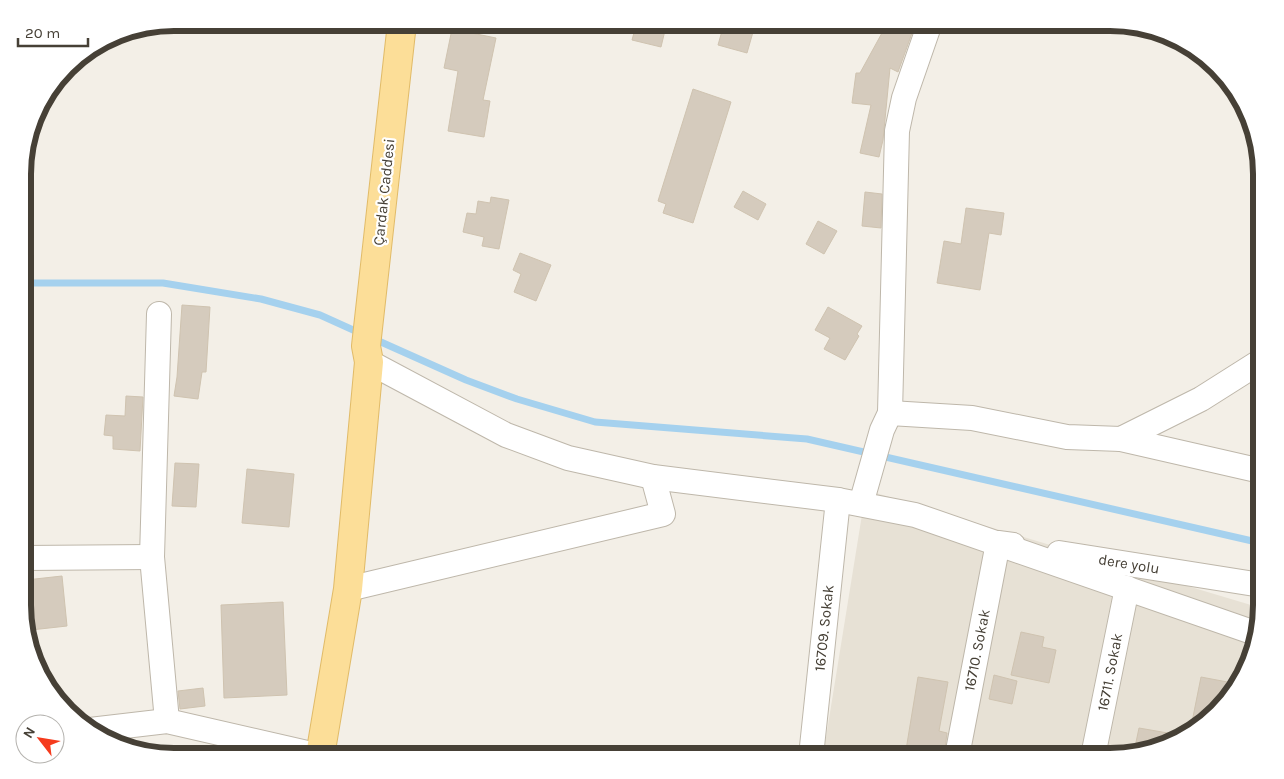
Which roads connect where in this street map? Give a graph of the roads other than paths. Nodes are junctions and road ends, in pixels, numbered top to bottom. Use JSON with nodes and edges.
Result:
{"nodes":[{"id":1,"x":401,"y":31,"type":"edge"},
{"id":2,"x":927,"y":31,"type":"edge"},
{"id":3,"x":159,"y":314,"type":"dead end"},
{"id":4,"x":368,"y":354,"type":"junction"},
{"id":5,"x":1252,"y":368,"type":"edge"},
{"id":6,"x":886,"y":421,"type":"junction"},
{"id":7,"x":1121,"y":439,"type":"junction"},
{"id":8,"x":1252,"y":468,"type":"edge"},
{"id":9,"x":653,"y":477,"type":"junction"},
{"id":10,"x":838,"y":500,"type":"junction"},
{"id":11,"x":861,"y":504,"type":"junction"},
{"id":12,"x":998,"y":543,"type":"junction"},
{"id":13,"x":152,"y":557,"type":"junction"},
{"id":14,"x":31,"y":558,"type":"edge"},
{"id":15,"x":1252,"y":584,"type":"edge"},
{"id":16,"x":1127,"y":588,"type":"junction"},
{"id":17,"x":348,"y":589,"type":"junction"},
{"id":18,"x":1250,"y":631,"type":"edge"},
{"id":19,"x":167,"y":722,"type":"junction"},
{"id":20,"x":103,"y":729,"type":"edge"},
{"id":21,"x":812,"y":747,"type":"edge"},
{"id":22,"x":959,"y":747,"type":"edge"},
{"id":23,"x":1095,"y":747,"type":"edge"},
{"id":24,"x":283,"y":748,"type":"edge"},
{"id":25,"x":321,"y":748,"type":"edge"}],
"edges":[{"from":1,"to":4,"type":"main road","name":"Çardak Caddesi"},
{"from":2,"to":6,"type":"street"},
{"from":3,"to":13,"type":"street"},
{"from":4,"to":9,"type":"street"},
{"from":4,"to":17,"type":"main road","name":"Çardak Caddesi"},
{"from":5,"to":7,"type":"street"},
{"from":6,"to":7,"type":"street"},
{"from":6,"to":11,"type":"street"},
{"from":7,"to":8,"type":"street"},
{"from":9,"to":10,"type":"street"},
{"from":9,"to":17,"type":"street"},
{"from":10,"to":11,"type":"street"},
{"from":10,"to":21,"type":"street","name":"16709. Sokak"},
{"from":11,"to":12,"type":"street"},
{"from":12,"to":15,"type":"street","name":"dere yolu"},
{"from":12,"to":16,"type":"street"},
{"from":12,"to":22,"type":"street","name":"16710. Sokak"},
{"from":13,"to":14,"type":"street"},
{"from":13,"to":19,"type":"street"},
{"from":16,"to":18,"type":"street"},
{"from":16,"to":23,"type":"street","name":"16711. Sokak"},
{"from":17,"to":25,"type":"main road","name":"Çardak Caddesi"},
{"from":19,"to":20,"type":"street"},
{"from":19,"to":24,"type":"street"}]}
